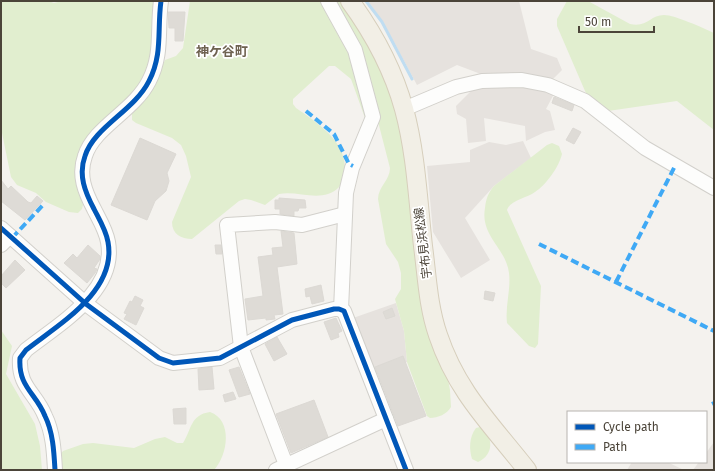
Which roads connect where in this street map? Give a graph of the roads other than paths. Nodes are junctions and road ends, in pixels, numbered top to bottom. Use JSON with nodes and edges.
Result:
{"nodes":[{"id":1,"x":161,"y":1,"type":"edge"},
{"id":2,"x":328,"y":1,"type":"edge"},
{"id":3,"x":350,"y":1,"type":"edge"},
{"id":4,"x":404,"y":109,"type":"junction"},
{"id":5,"x":714,"y":188,"type":"edge"},
{"id":6,"x":345,"y":214,"type":"junction"},
{"id":7,"x":4,"y":236,"type":"edge"},
{"id":8,"x":86,"y":304,"type":"junction"},
{"id":9,"x":341,"y":310,"type":"junction"},
{"id":10,"x":241,"y":347,"type":"junction"},
{"id":11,"x":386,"y":419,"type":"junction"},
{"id":12,"x":283,"y":468,"type":"edge"},
{"id":13,"x":55,"y":470,"type":"edge"},
{"id":14,"x":406,"y":470,"type":"edge"},
{"id":15,"x":527,"y":470,"type":"edge"}],
"edges":[{"from":1,"to":8,"type":"street"},
{"from":2,"to":6,"type":"street"},
{"from":3,"to":4,"type":"main road","name":"宇布見浜松線"},
{"from":4,"to":5,"type":"street"},
{"from":4,"to":15,"type":"main road","name":"宇布見浜松線"},
{"from":6,"to":9,"type":"street"},
{"from":6,"to":10,"type":"street"},
{"from":7,"to":8,"type":"street"},
{"from":8,"to":10,"type":"street"},
{"from":8,"to":13,"type":"street"},
{"from":9,"to":10,"type":"street"},
{"from":9,"to":11,"type":"street"},
{"from":10,"to":12,"type":"street"},
{"from":11,"to":12,"type":"street"},
{"from":11,"to":14,"type":"street"}]}
